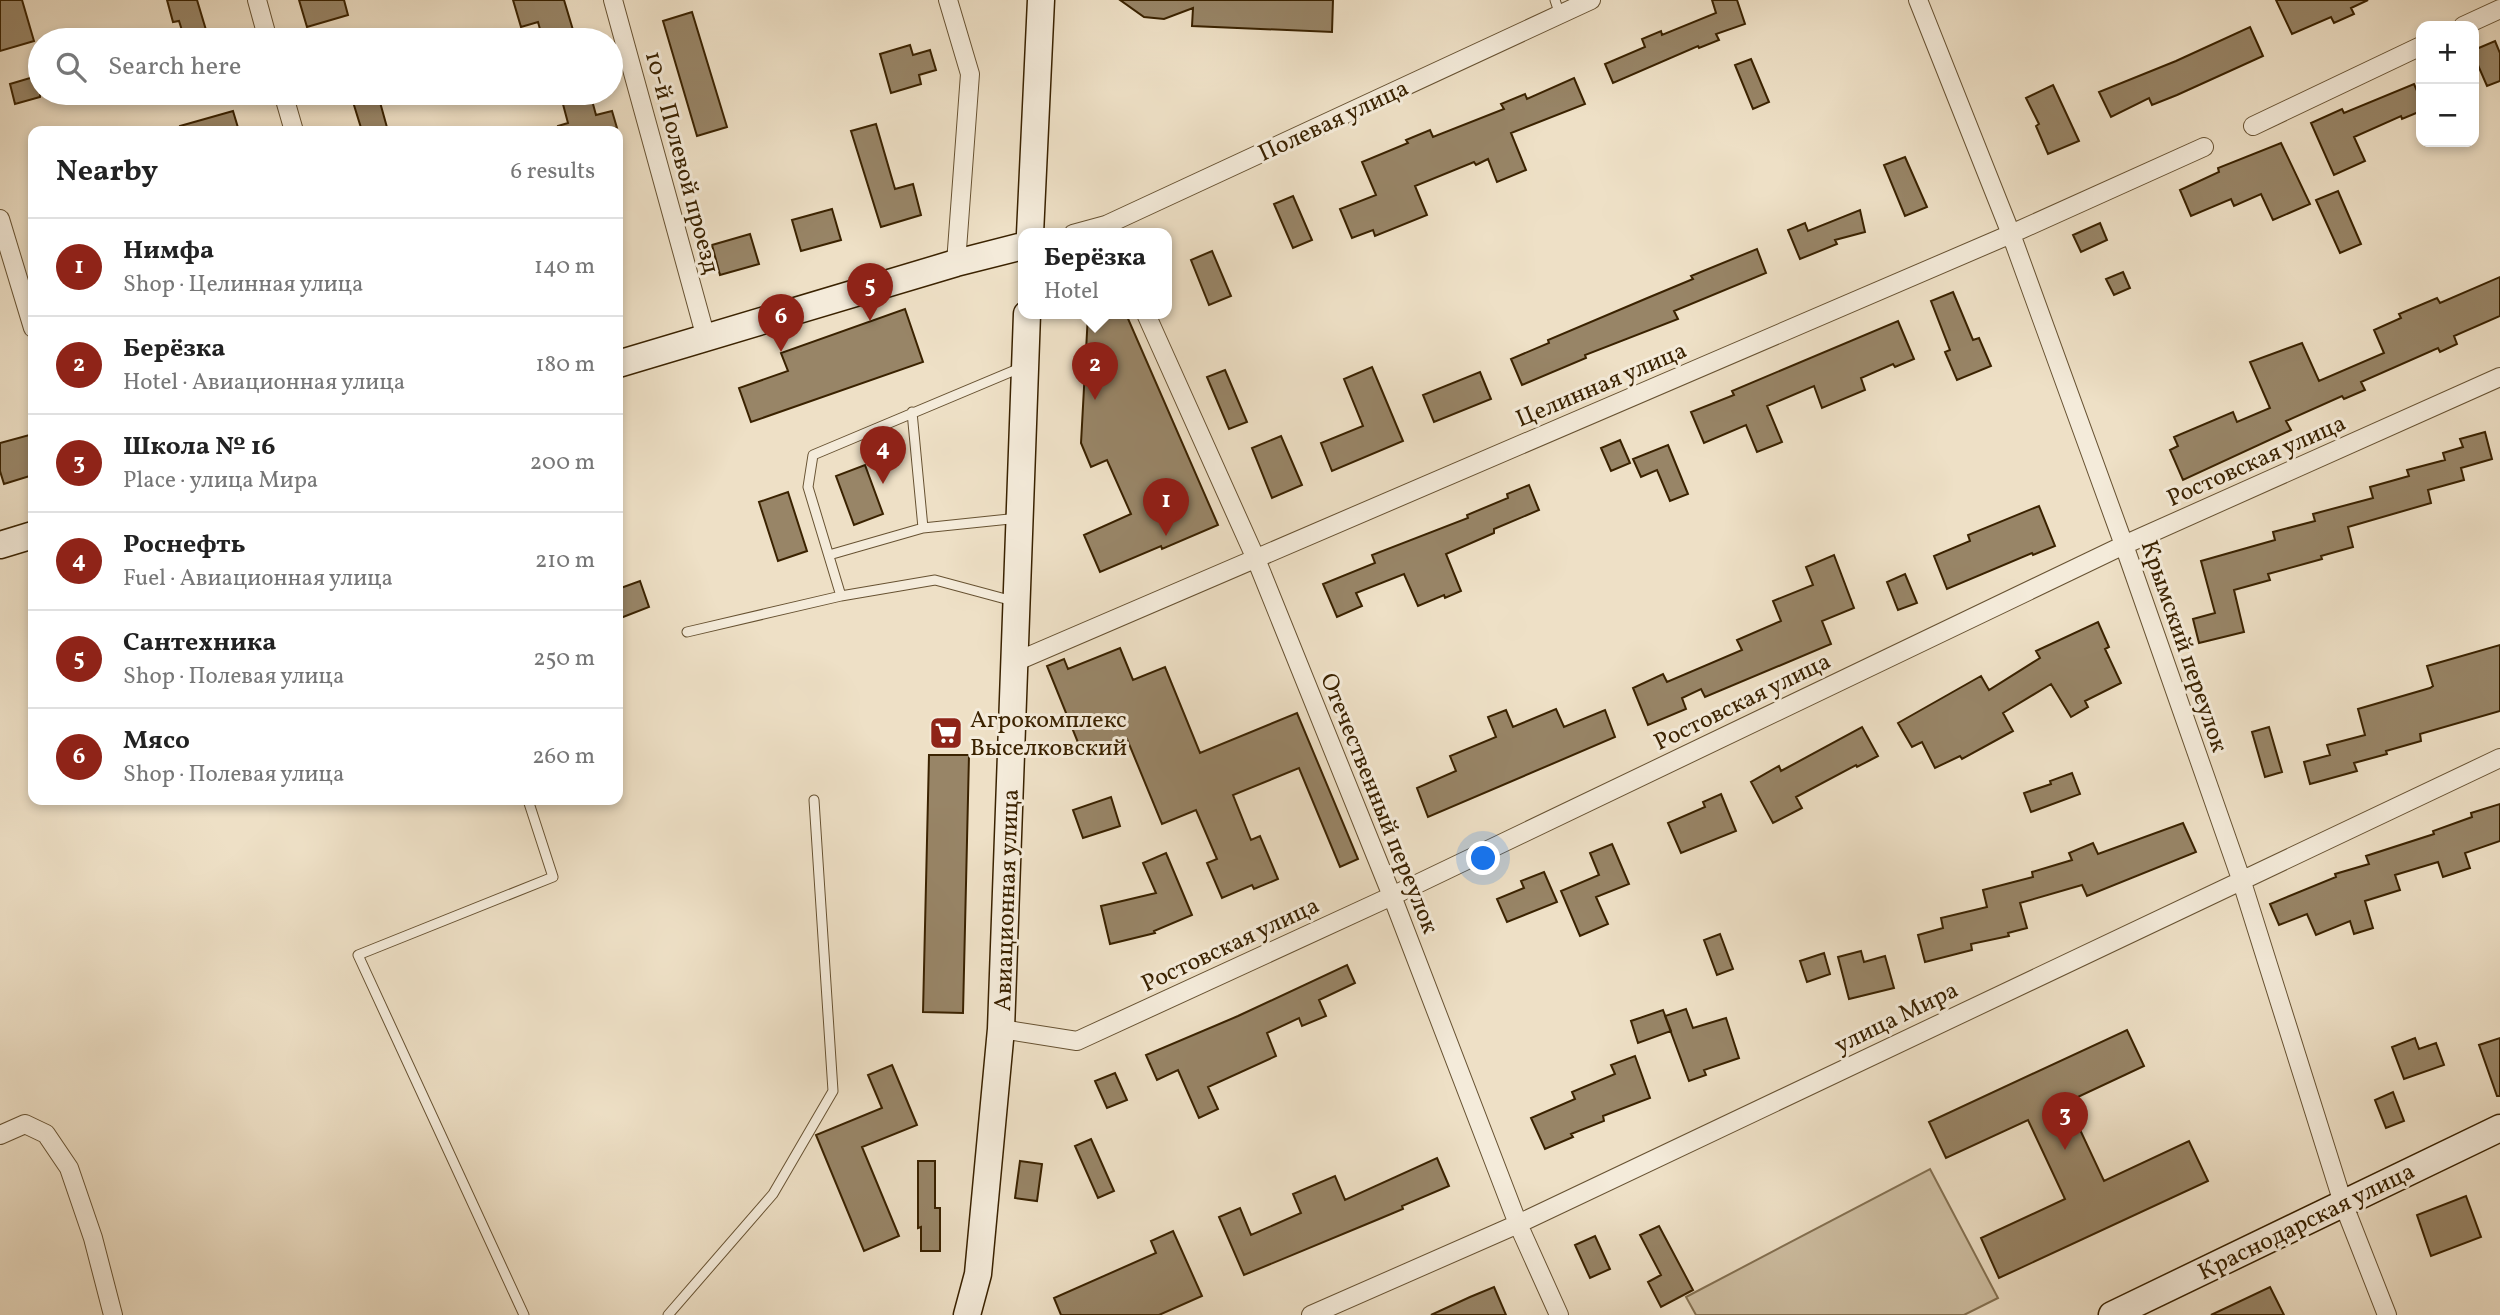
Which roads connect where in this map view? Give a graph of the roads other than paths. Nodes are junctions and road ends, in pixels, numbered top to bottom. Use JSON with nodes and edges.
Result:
{"nodes":[{"id":1,"x":257,"y":0,"type":"edge"},
{"id":2,"x":613,"y":0,"type":"edge"},
{"id":3,"x":948,"y":0,"type":"edge"},
{"id":4,"x":1041,"y":0,"type":"edge"},
{"id":5,"x":1591,"y":0,"type":"edge"},
{"id":6,"x":1918,"y":0,"type":"edge"},
{"id":7,"x":1558,"y":7,"type":"edge"},
{"id":8,"x":2500,"y":9,"type":"edge"},
{"id":9,"x":2474,"y":21,"type":"edge"},
{"id":10,"x":265,"y":28,"type":"edge"},
{"id":11,"x":621,"y":28,"type":"edge"},
{"id":12,"x":623,"y":36,"type":"edge"},
{"id":13,"x":2416,"y":48,"type":"edge"},
{"id":14,"x":286,"y":105,"type":"edge"},
{"id":15,"x":293,"y":126,"type":"edge"},
{"id":16,"x":2253,"y":126,"type":"dead end"},
{"id":17,"x":2204,"y":147,"type":"dead end"},
{"id":18,"x":0,"y":219,"type":"edge"},
{"id":19,"x":1030,"y":228,"type":"edge"},
{"id":20,"x":1111,"y":228,"type":"edge"},
{"id":21,"x":2011,"y":234,"type":"junction"},
{"id":22,"x":1018,"y":247,"type":"edge"},
{"id":23,"x":956,"y":262,"type":"junction"},
{"id":24,"x":28,"y":311,"type":"edge"},
{"id":25,"x":1027,"y":319,"type":"edge"},
{"id":26,"x":1148,"y":319,"type":"edge"},
{"id":27,"x":706,"y":338,"type":"junction"},
{"id":28,"x":623,"y":363,"type":"edge"},
{"id":29,"x":1025,"y":366,"type":"junction"},
{"id":30,"x":2500,"y":377,"type":"edge"},
{"id":31,"x":912,"y":412,"type":"junction"},
{"id":32,"x":1020,"y":517,"type":"junction"},
{"id":33,"x":923,"y":528,"type":"junction"},
{"id":34,"x":28,"y":537,"type":"edge"},
{"id":35,"x":0,"y":545,"type":"edge"},
{"id":36,"x":2124,"y":545,"type":"junction"},
{"id":37,"x":829,"y":555,"type":"junction"},
{"id":38,"x":1256,"y":559,"type":"junction"},
{"id":39,"x":841,"y":596,"type":"junction"},
{"id":40,"x":1016,"y":602,"type":"junction"},
{"id":41,"x":687,"y":632,"type":"dead end"},
{"id":42,"x":1015,"y":662,"type":"junction"},
{"id":43,"x":2500,"y":758,"type":"edge"},
{"id":44,"x":814,"y":800,"type":"dead end"},
{"id":45,"x":530,"y":805,"type":"edge"},
{"id":46,"x":2241,"y":879,"type":"junction"},
{"id":47,"x":1392,"y":896,"type":"junction"},
{"id":48,"x":1001,"y":1029,"type":"junction"},
{"id":49,"x":2500,"y":1128,"type":"edge"},
{"id":50,"x":0,"y":1135,"type":"edge"},
{"id":51,"x":2343,"y":1203,"type":"junction"},
{"id":52,"x":1518,"y":1224,"type":"junction"},
{"id":53,"x":113,"y":1315,"type":"edge"},
{"id":54,"x":524,"y":1315,"type":"edge"},
{"id":55,"x":668,"y":1315,"type":"edge"},
{"id":56,"x":967,"y":1315,"type":"edge"},
{"id":57,"x":1311,"y":1315,"type":"edge"},
{"id":58,"x":1559,"y":1315,"type":"edge"},
{"id":59,"x":2112,"y":1315,"type":"edge"},
{"id":60,"x":2387,"y":1315,"type":"edge"}],
"edges":[{"from":1,"to":10,"type":"street"},
{"from":2,"to":11,"type":"street","name":"10-й Полевой проезд"},
{"from":3,"to":23,"type":"street"},
{"from":4,"to":19,"type":"main road"},
{"from":5,"to":7,"type":"street","name":"Полевая улица"},
{"from":6,"to":21,"type":"street","name":"Крымский переулок"},
{"from":7,"to":20,"type":"street","name":"Полевая улица"},
{"from":8,"to":9,"type":"street"},
{"from":12,"to":27,"type":"street","name":"10-й Полевой проезд"},
{"from":13,"to":16,"type":"street"},
{"from":14,"to":15,"type":"street"},
{"from":17,"to":21,"type":"street","name":"Целинная улица"},
{"from":18,"to":24,"type":"street"},
{"from":21,"to":36,"type":"street","name":"Крымский переулок"},
{"from":21,"to":38,"type":"street","name":"Целинная улица"},
{"from":22,"to":23,"type":"main road"},
{"from":23,"to":27,"type":"main road"},
{"from":25,"to":29,"type":"main road","name":"Авиационная улица"},
{"from":26,"to":38,"type":"street","name":"Отечественный переулок"},
{"from":27,"to":28,"type":"main road"},
{"from":29,"to":31,"type":"lane"},
{"from":29,"to":32,"type":"main road","name":"Авиационная улица"},
{"from":30,"to":36,"type":"street","name":"Ростовская улица"},
{"from":31,"to":33,"type":"lane"},
{"from":31,"to":37,"type":"lane"},
{"from":32,"to":33,"type":"lane"},
{"from":32,"to":40,"type":"main road","name":"Авиационная улица"},
{"from":33,"to":37,"type":"lane"},
{"from":34,"to":35,"type":"main road"},
{"from":36,"to":46,"type":"street","name":"Крымский переулок"},
{"from":36,"to":47,"type":"street","name":"Ростовская улица"},
{"from":37,"to":39,"type":"lane"},
{"from":38,"to":42,"type":"street","name":"Целинная улица"},
{"from":38,"to":47,"type":"street","name":"Отечественный переулок"},
{"from":39,"to":40,"type":"lane"},
{"from":39,"to":41,"type":"lane"},
{"from":40,"to":42,"type":"main road","name":"Авиационная улица"},
{"from":42,"to":48,"type":"main road","name":"Авиационная улица"},
{"from":43,"to":46,"type":"street","name":"улица Мира"},
{"from":44,"to":55,"type":"lane"},
{"from":45,"to":54,"type":"lane"},
{"from":46,"to":51,"type":"street","name":"Крымский переулок"},
{"from":46,"to":52,"type":"street","name":"улица Мира"},
{"from":47,"to":48,"type":"street","name":"Ростовская улица"},
{"from":47,"to":52,"type":"street","name":"Отечественный переулок"},
{"from":48,"to":56,"type":"main road","name":"Авиационная улица"},
{"from":49,"to":51,"type":"main road","name":"Краснодарская улица"},
{"from":50,"to":53,"type":"street"},
{"from":51,"to":59,"type":"main road","name":"Краснодарская улица"},
{"from":51,"to":60,"type":"street","name":"Крымский переулок"},
{"from":52,"to":57,"type":"street","name":"улица Мира"},
{"from":52,"to":58,"type":"street","name":"Отечественный переулок"}]}
